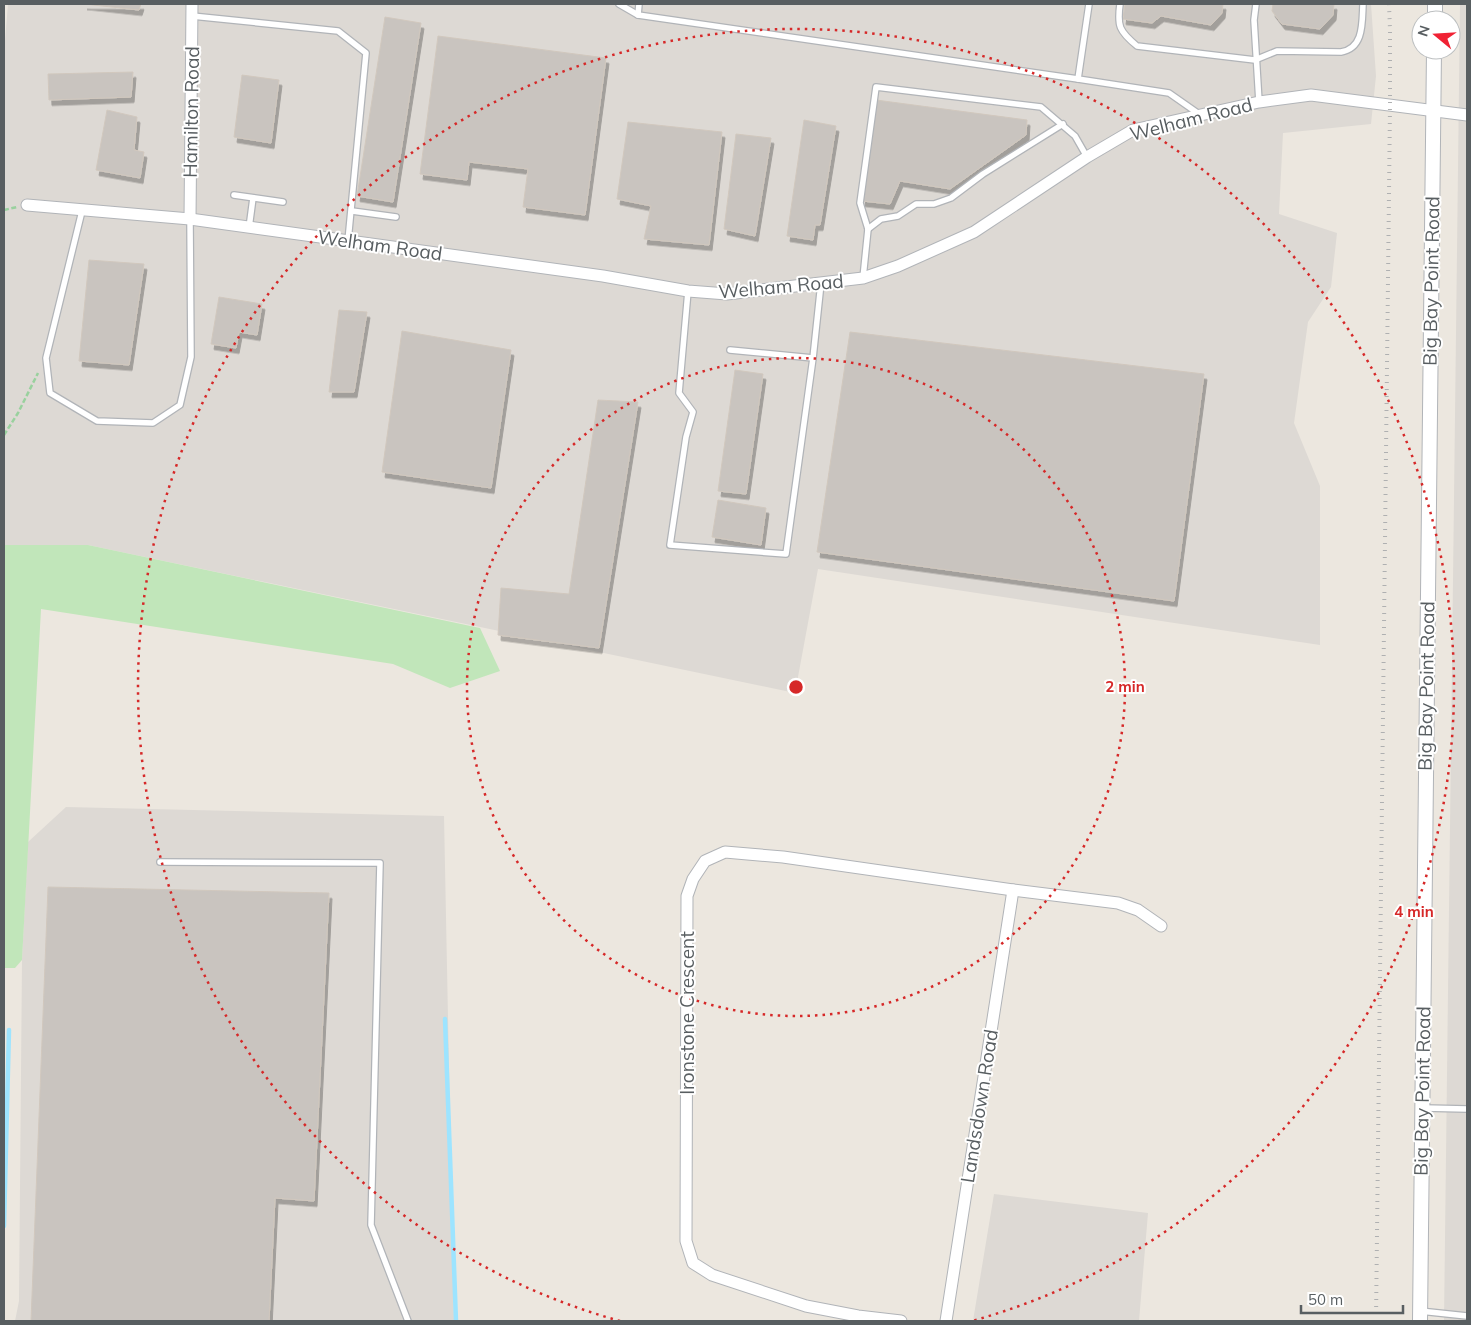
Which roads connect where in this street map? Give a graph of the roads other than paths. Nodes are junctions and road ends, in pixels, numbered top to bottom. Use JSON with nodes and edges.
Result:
{"nodes":[{"id":1,"x":192,"y":4,"type":"edge"},
{"id":2,"x":619,"y":4,"type":"edge"},
{"id":3,"x":639,"y":4,"type":"edge"},
{"id":4,"x":1089,"y":4,"type":"edge"},
{"id":5,"x":1120,"y":4,"type":"edge"},
{"id":6,"x":1256,"y":4,"type":"edge"},
{"id":7,"x":1363,"y":4,"type":"edge"},
{"id":8,"x":638,"y":15,"type":"junction"},
{"id":9,"x":192,"y":16,"type":"junction"},
{"id":10,"x":1255,"y":60,"type":"junction"},
{"id":11,"x":1434,"y":60,"type":"edge"},
{"id":12,"x":1078,"y":79,"type":"junction"},
{"id":13,"x":1259,"y":102,"type":"junction"},
{"id":14,"x":1433,"y":111,"type":"junction"},
{"id":15,"x":1201,"y":115,"type":"junction"},
{"id":16,"x":1467,"y":115,"type":"edge"},
{"id":17,"x":1063,"y":124,"type":"junction"},
{"id":18,"x":1087,"y":157,"type":"junction"},
{"id":19,"x":234,"y":195,"type":"dead end"},
{"id":20,"x":253,"y":198,"type":"junction"},
{"id":21,"x":283,"y":202,"type":"dead end"},
{"id":22,"x":27,"y":205,"type":"dead end"},
{"id":23,"x":82,"y":211,"type":"junction"},
{"id":24,"x":352,"y":211,"type":"junction"},
{"id":25,"x":396,"y":217,"type":"dead end"},
{"id":26,"x":190,"y":220,"type":"junction"},
{"id":27,"x":249,"y":228,"type":"junction"},
{"id":28,"x":868,"y":228,"type":"junction"},
{"id":29,"x":348,"y":241,"type":"junction"},
{"id":30,"x":863,"y":278,"type":"junction"},
{"id":31,"x":821,"y":283,"type":"junction"},
{"id":32,"x":688,"y":291,"type":"junction"},
{"id":33,"x":730,"y":350,"type":"dead end"},
{"id":34,"x":813,"y":358,"type":"junction"},
{"id":35,"x":160,"y":862,"type":"dead end"},
{"id":36,"x":1013,"y":890,"type":"junction"},
{"id":37,"x":1161,"y":926,"type":"dead end"},
{"id":38,"x":1422,"y":1108,"type":"junction"},
{"id":39,"x":1467,"y":1109,"type":"edge"},
{"id":40,"x":1420,"y":1316,"type":"edge"},
{"id":41,"x":1467,"y":1316,"type":"edge"},
{"id":42,"x":408,"y":1321,"type":"edge"},
{"id":43,"x":901,"y":1321,"type":"edge"},
{"id":44,"x":946,"y":1321,"type":"edge"}],
"edges":[{"from":1,"to":9,"type":"street","name":"Hamilton Road"},
{"from":2,"to":8,"type":"lane"},
{"from":3,"to":8,"type":"lane"},
{"from":4,"to":12,"type":"lane"},
{"from":5,"to":10,"type":"lane"},
{"from":6,"to":10,"type":"lane"},
{"from":7,"to":10,"type":"lane"},
{"from":8,"to":12,"type":"lane"},
{"from":9,"to":24,"type":"lane"},
{"from":9,"to":26,"type":"street","name":"Hamilton Road"},
{"from":10,"to":13,"type":"lane"},
{"from":11,"to":14,"type":"street","name":"Big Bay Point Road"},
{"from":12,"to":15,"type":"lane"},
{"from":13,"to":14,"type":"street","name":"Welham Road"},
{"from":13,"to":15,"type":"street","name":"Welham Road"},
{"from":14,"to":16,"type":"street","name":"Welham Road"},
{"from":14,"to":38,"type":"street","name":"Big Bay Point Road"},
{"from":15,"to":18,"type":"street","name":"Welham Road"},
{"from":17,"to":18,"type":"lane"},
{"from":17,"to":28,"type":"lane"},
{"from":17,"to":28,"type":"lane"},
{"from":18,"to":30,"type":"street","name":"Welham Road"},
{"from":19,"to":20,"type":"lane"},
{"from":20,"to":21,"type":"lane"},
{"from":20,"to":27,"type":"lane"},
{"from":22,"to":23,"type":"street","name":"Welham Road"},
{"from":23,"to":26,"type":"street","name":"Welham Road"},
{"from":23,"to":26,"type":"lane"},
{"from":24,"to":25,"type":"lane"},
{"from":24,"to":29,"type":"lane"},
{"from":26,"to":27,"type":"street","name":"Welham Road"},
{"from":27,"to":29,"type":"street","name":"Welham Road"},
{"from":28,"to":30,"type":"lane"},
{"from":29,"to":32,"type":"street","name":"Welham Road"},
{"from":30,"to":31,"type":"street","name":"Welham Road"},
{"from":31,"to":32,"type":"street","name":"Welham Road"},
{"from":31,"to":34,"type":"lane"},
{"from":32,"to":34,"type":"lane"},
{"from":33,"to":34,"type":"lane"},
{"from":35,"to":42,"type":"lane"},
{"from":36,"to":37,"type":"street","name":"Ironstone Crescent"},
{"from":36,"to":43,"type":"street","name":"Ironstone Crescent"},
{"from":36,"to":44,"type":"street","name":"Landsdown Road"},
{"from":38,"to":39,"type":"lane"},
{"from":38,"to":40,"type":"street","name":"Big Bay Point Road"},
{"from":40,"to":41,"type":"lane"}]}
